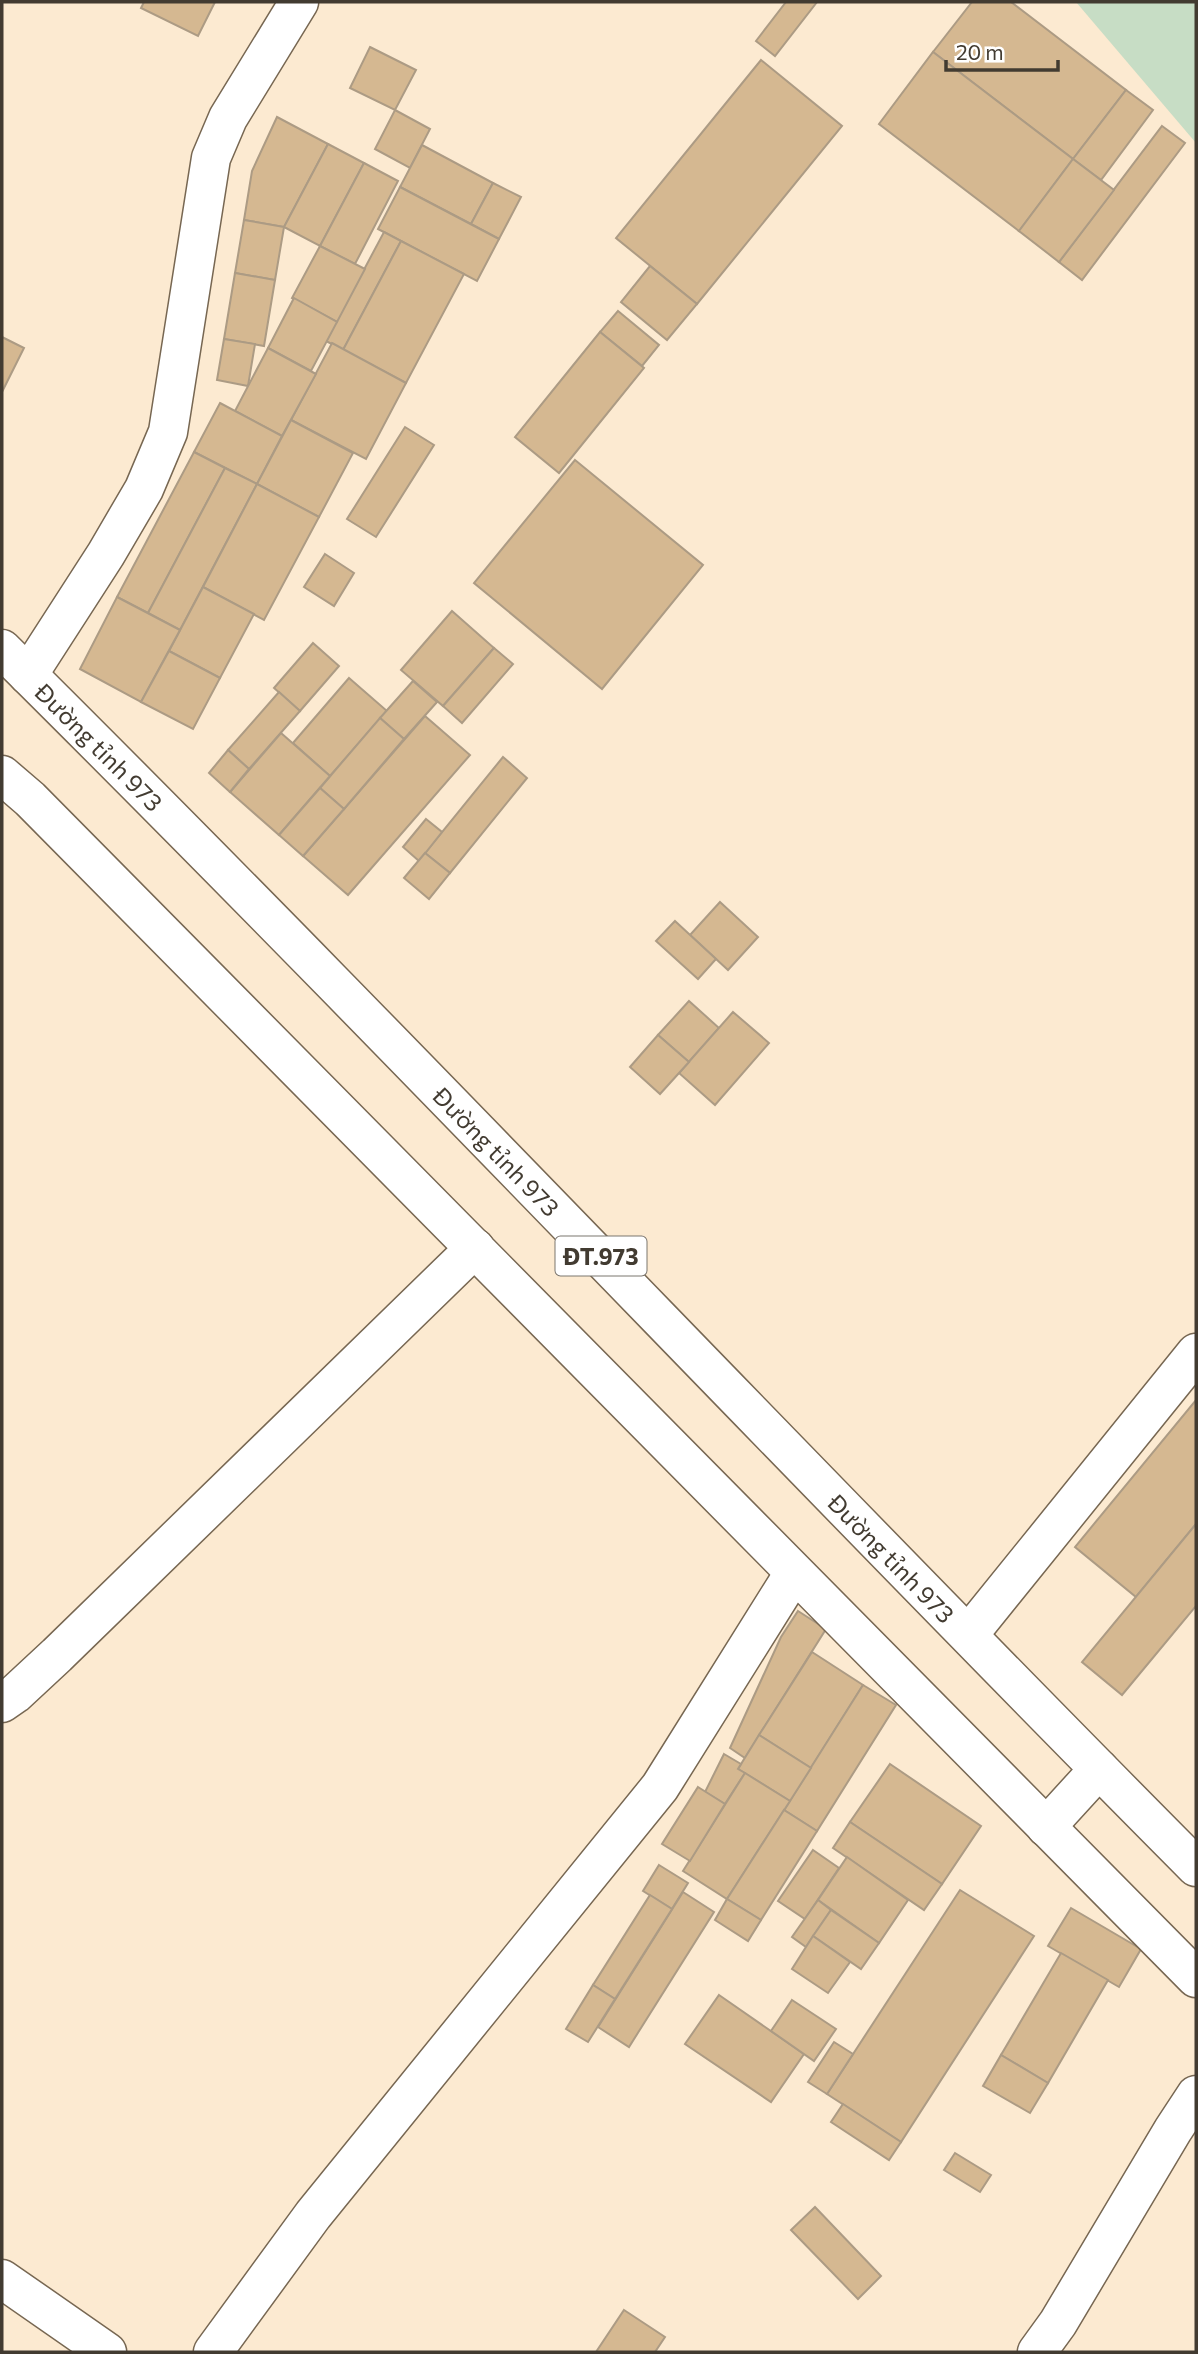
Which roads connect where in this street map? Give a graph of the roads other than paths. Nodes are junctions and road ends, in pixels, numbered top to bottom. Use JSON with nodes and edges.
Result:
{"nodes":[{"id":1,"x":299,"y":2,"type":"edge"},
{"id":2,"x":15,"y":662,"type":"edge"},
{"id":3,"x":2,"y":775,"type":"edge"},
{"id":4,"x":474,"y":1248,"type":"junction"},
{"id":5,"x":1196,"y":1353,"type":"edge"},
{"id":6,"x":794,"y":1573,"type":"junction"},
{"id":7,"x":969,"y":1634,"type":"junction"},
{"id":8,"x":2,"y":1703,"type":"edge"},
{"id":9,"x":1099,"y":1769,"type":"junction"},
{"id":10,"x":1046,"y":1828,"type":"junction"},
{"id":11,"x":1196,"y":1867,"type":"edge"},
{"id":12,"x":1196,"y":1978,"type":"edge"},
{"id":13,"x":1196,"y":2095,"type":"edge"},
{"id":14,"x":2,"y":2278,"type":"edge"},
{"id":15,"x":107,"y":2352,"type":"edge"},
{"id":16,"x":213,"y":2352,"type":"edge"},
{"id":17,"x":1037,"y":2352,"type":"edge"}],
"edges":[{"from":1,"to":2,"type":"main road"},
{"from":2,"to":7,"type":"main road","name":"Đường tỉnh 973","number":"ĐT.973"},
{"from":3,"to":4,"type":"main road"},
{"from":4,"to":6,"type":"main road"},
{"from":4,"to":8,"type":"main road"},
{"from":5,"to":7,"type":"main road"},
{"from":6,"to":10,"type":"main road"},
{"from":6,"to":16,"type":"main road"},
{"from":7,"to":9,"type":"main road","name":"Đường tỉnh 973","number":"ĐT.973"},
{"from":9,"to":10,"type":"main road"},
{"from":9,"to":11,"type":"main road","name":"Đường tỉnh 973","number":"ĐT.973"},
{"from":10,"to":12,"type":"main road"},
{"from":13,"to":17,"type":"main road"},
{"from":14,"to":15,"type":"main road"}]}
